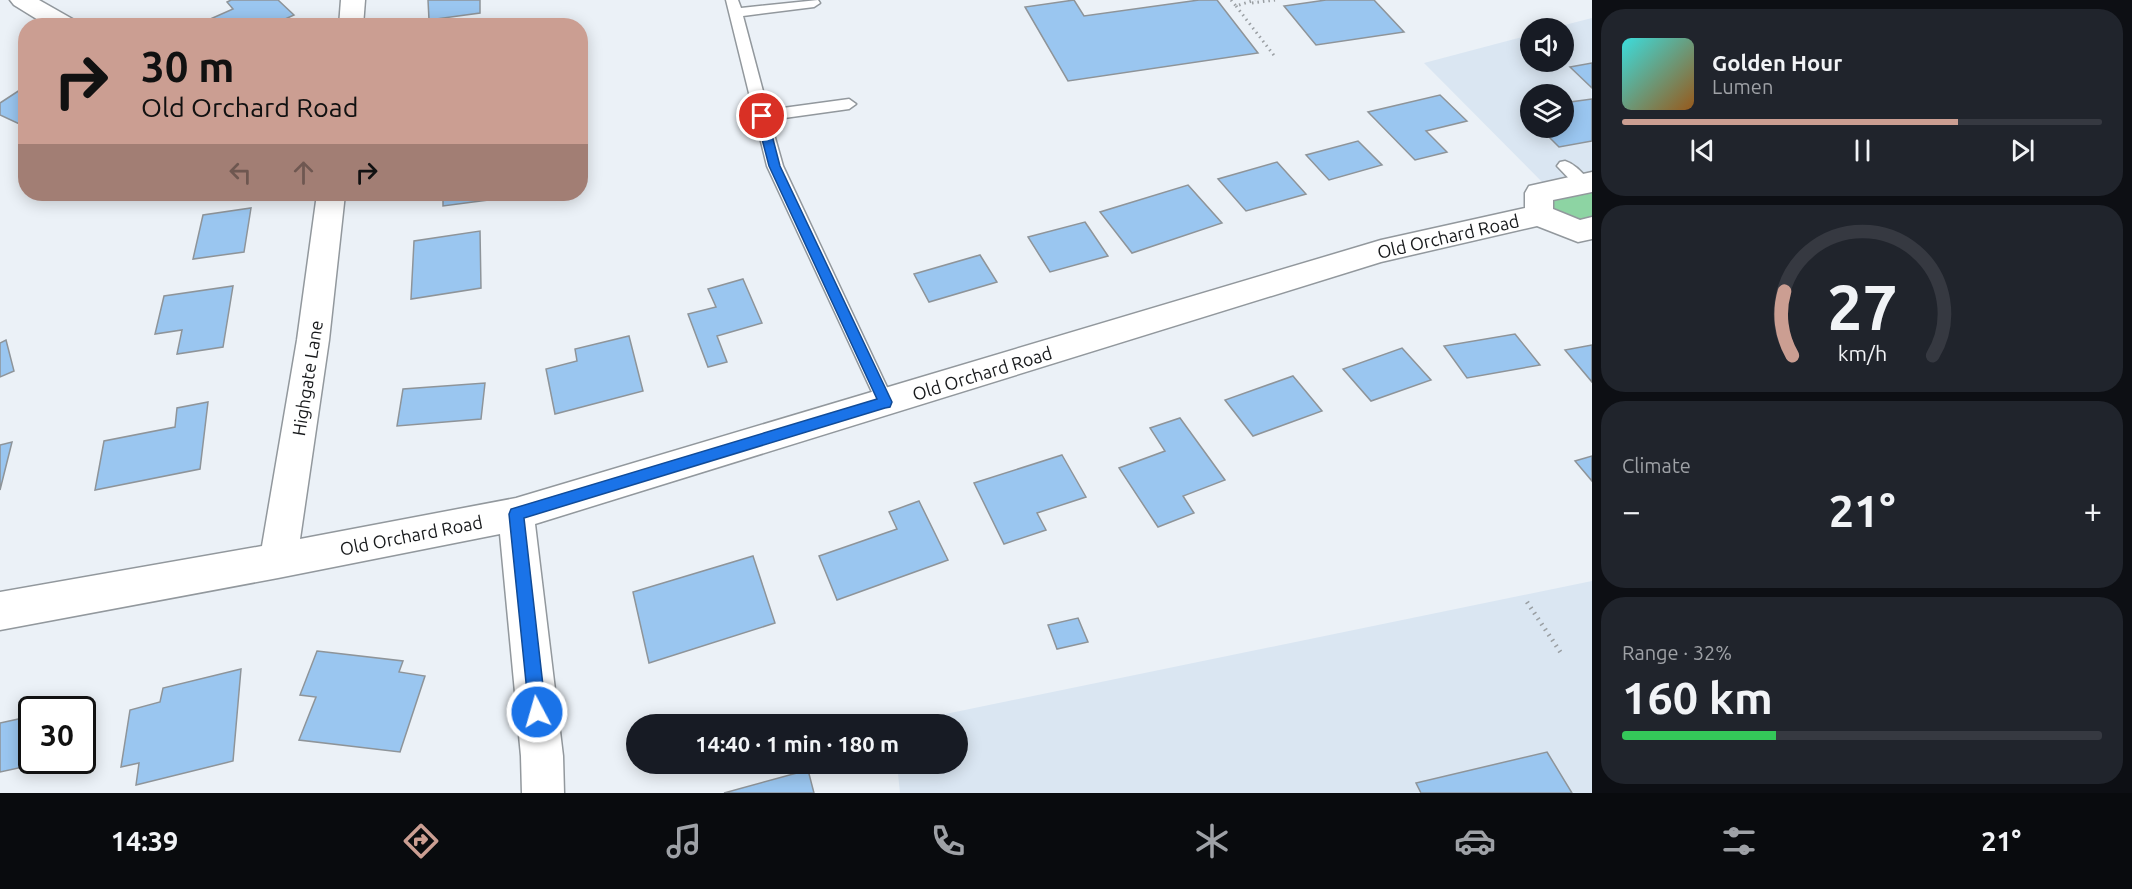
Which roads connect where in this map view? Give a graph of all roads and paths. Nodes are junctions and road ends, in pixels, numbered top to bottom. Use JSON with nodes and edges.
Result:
{"nodes":[{"id":1,"x":22,"y":0,"type":"edge"},
{"id":2,"x":353,"y":0,"type":"edge"},
{"id":3,"x":1231,"y":0,"type":"edge"},
{"id":4,"x":1255,"y":0,"type":"edge"},
{"id":5,"x":1275,"y":0,"type":"edge"},
{"id":6,"x":814,"y":3,"type":"dead end"},
{"id":7,"x":1248,"y":4,"type":"junction"},
{"id":8,"x":1236,"y":6,"type":"junction"},
{"id":9,"x":734,"y":7,"type":"edge"},
{"id":10,"x":53,"y":18,"type":"edge"},
{"id":11,"x":352,"y":18,"type":"edge"},
{"id":12,"x":1276,"y":58,"type":"dead end"},
{"id":13,"x":849,"y":104,"type":"dead end"},
{"id":14,"x":762,"y":116,"type":"junction"},
{"id":15,"x":1580,"y":177,"type":"edge"},
{"id":16,"x":330,"y":201,"type":"edge"},
{"id":17,"x":1539,"y":215,"type":"junction"},
{"id":18,"x":1592,"y":228,"type":"edge"},
{"id":19,"x":885,"y":402,"type":"junction"},
{"id":20,"x":516,"y":514,"type":"junction"},
{"id":21,"x":278,"y":561,"type":"junction"},
{"id":22,"x":1527,"y":602,"type":"dead end"},
{"id":23,"x":0,"y":611,"type":"edge"},
{"id":24,"x":1562,"y":653,"type":"dead end"},
{"id":25,"x":543,"y":793,"type":"edge"}],
"edges":[{"from":1,"to":10,"type":"street"},
{"from":2,"to":11,"type":"street"},
{"from":3,"to":8,"type":"path"},
{"from":4,"to":7,"type":"path"},
{"from":5,"to":7,"type":"path"},
{"from":6,"to":9,"type":"lane"},
{"from":7,"to":8,"type":"path"},
{"from":8,"to":12,"type":"path"},
{"from":9,"to":14,"type":"lane"},
{"from":13,"to":14,"type":"lane"},
{"from":14,"to":19,"type":"lane"},
{"from":15,"to":17,"type":"street","name":"Old Orchard Road"},
{"from":16,"to":21,"type":"street","name":"Highgate Lane"},
{"from":17,"to":18,"type":"street","name":"Old Orchard Road"},
{"from":17,"to":19,"type":"street","name":"Old Orchard Road"},
{"from":19,"to":20,"type":"street","name":"Old Orchard Road"},
{"from":20,"to":21,"type":"street","name":"Old Orchard Road"},
{"from":20,"to":25,"type":"street"},
{"from":21,"to":23,"type":"street","name":"Old Orchard Road"},
{"from":22,"to":24,"type":"path"}]}
